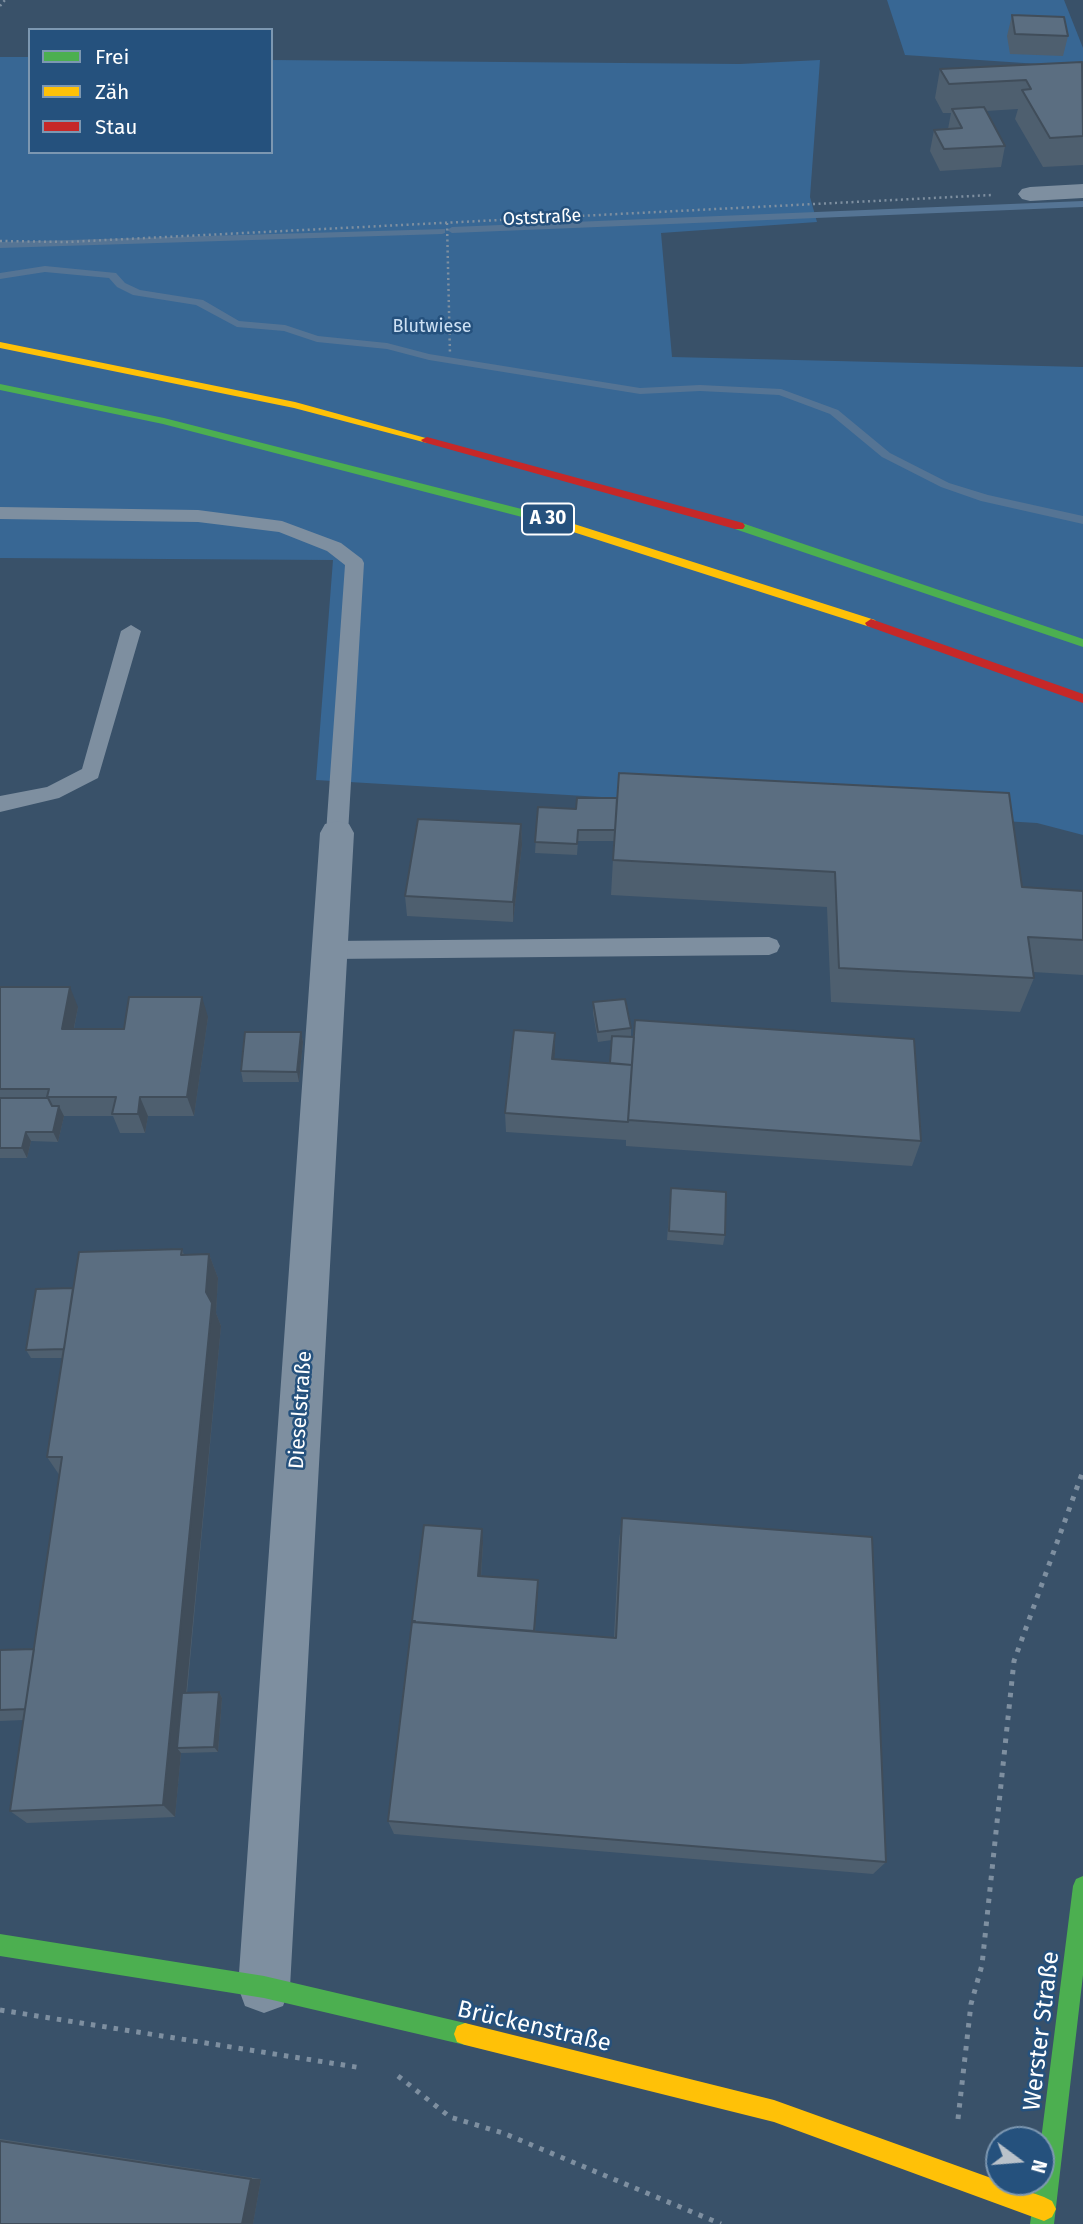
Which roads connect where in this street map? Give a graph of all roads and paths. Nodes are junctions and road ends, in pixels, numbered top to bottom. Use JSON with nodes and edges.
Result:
{"nodes":[{"id":1,"x":5,"y":0,"type":"edge"},
{"id":2,"x":0,"y":6,"type":"edge"},
{"id":3,"x":1083,"y":191,"type":"edge"},
{"id":4,"x":1030,"y":194,"type":"joint"},
{"id":5,"x":447,"y":222,"type":"junction"},
{"id":6,"x":0,"y":241,"type":"edge"},
{"id":7,"x":0,"y":345,"type":"edge"},
{"id":8,"x":450,"y":355,"type":"dead end"},
{"id":9,"x":0,"y":387,"type":"edge"},
{"id":10,"x":0,"y":513,"type":"edge"},
{"id":11,"x":131,"y":631,"type":"dead end"},
{"id":12,"x":1083,"y":643,"type":"edge"},
{"id":13,"x":1083,"y":699,"type":"edge"},
{"id":14,"x":0,"y":804,"type":"edge"},
{"id":15,"x":337,"y":833,"type":"joint"},
{"id":16,"x":769,"y":946,"type":"dead end"},
{"id":17,"x":331,"y":950,"type":"junction"},
{"id":18,"x":1083,"y":1471,"type":"edge"},
{"id":19,"x":1083,"y":1886,"type":"edge"},
{"id":20,"x":0,"y":1945,"type":"edge"},
{"id":21,"x":264,"y":1987,"type":"junction"},
{"id":22,"x":0,"y":2010,"type":"edge"},
{"id":23,"x":368,"y":2069,"type":"dead end"},
{"id":24,"x":395,"y":2074,"type":"dead end"},
{"id":25,"x":951,"y":2174,"type":"junction"},
{"id":26,"x":1043,"y":2216,"type":"edge"},
{"id":27,"x":721,"y":2224,"type":"edge"}],
"edges":[{"from":1,"to":2,"type":"path"},
{"from":3,"to":4,"type":"street"},
{"from":4,"to":5,"type":"path","name":"Oststraße"},
{"from":5,"to":6,"type":"path","name":"Oststraße"},
{"from":5,"to":8,"type":"path"},
{"from":7,"to":12,"type":"main road","number":"A 30"},
{"from":9,"to":13,"type":"main road","number":"A 30"},
{"from":10,"to":15,"type":"lane"},
{"from":11,"to":14,"type":"lane"},
{"from":15,"to":17,"type":"street","name":"Dieselstraße"},
{"from":16,"to":17,"type":"lane"},
{"from":17,"to":21,"type":"street","name":"Dieselstraße"},
{"from":18,"to":25,"type":"path"},
{"from":19,"to":26,"type":"main road","name":"Werster Straße"},
{"from":20,"to":21,"type":"main road","name":"Brückenstraße"},
{"from":21,"to":25,"type":"main road","name":"Brückenstraße"},
{"from":22,"to":23,"type":"path"},
{"from":24,"to":27,"type":"path"},
{"from":25,"to":26,"type":"main road","name":"Brückenstraße"}]}
